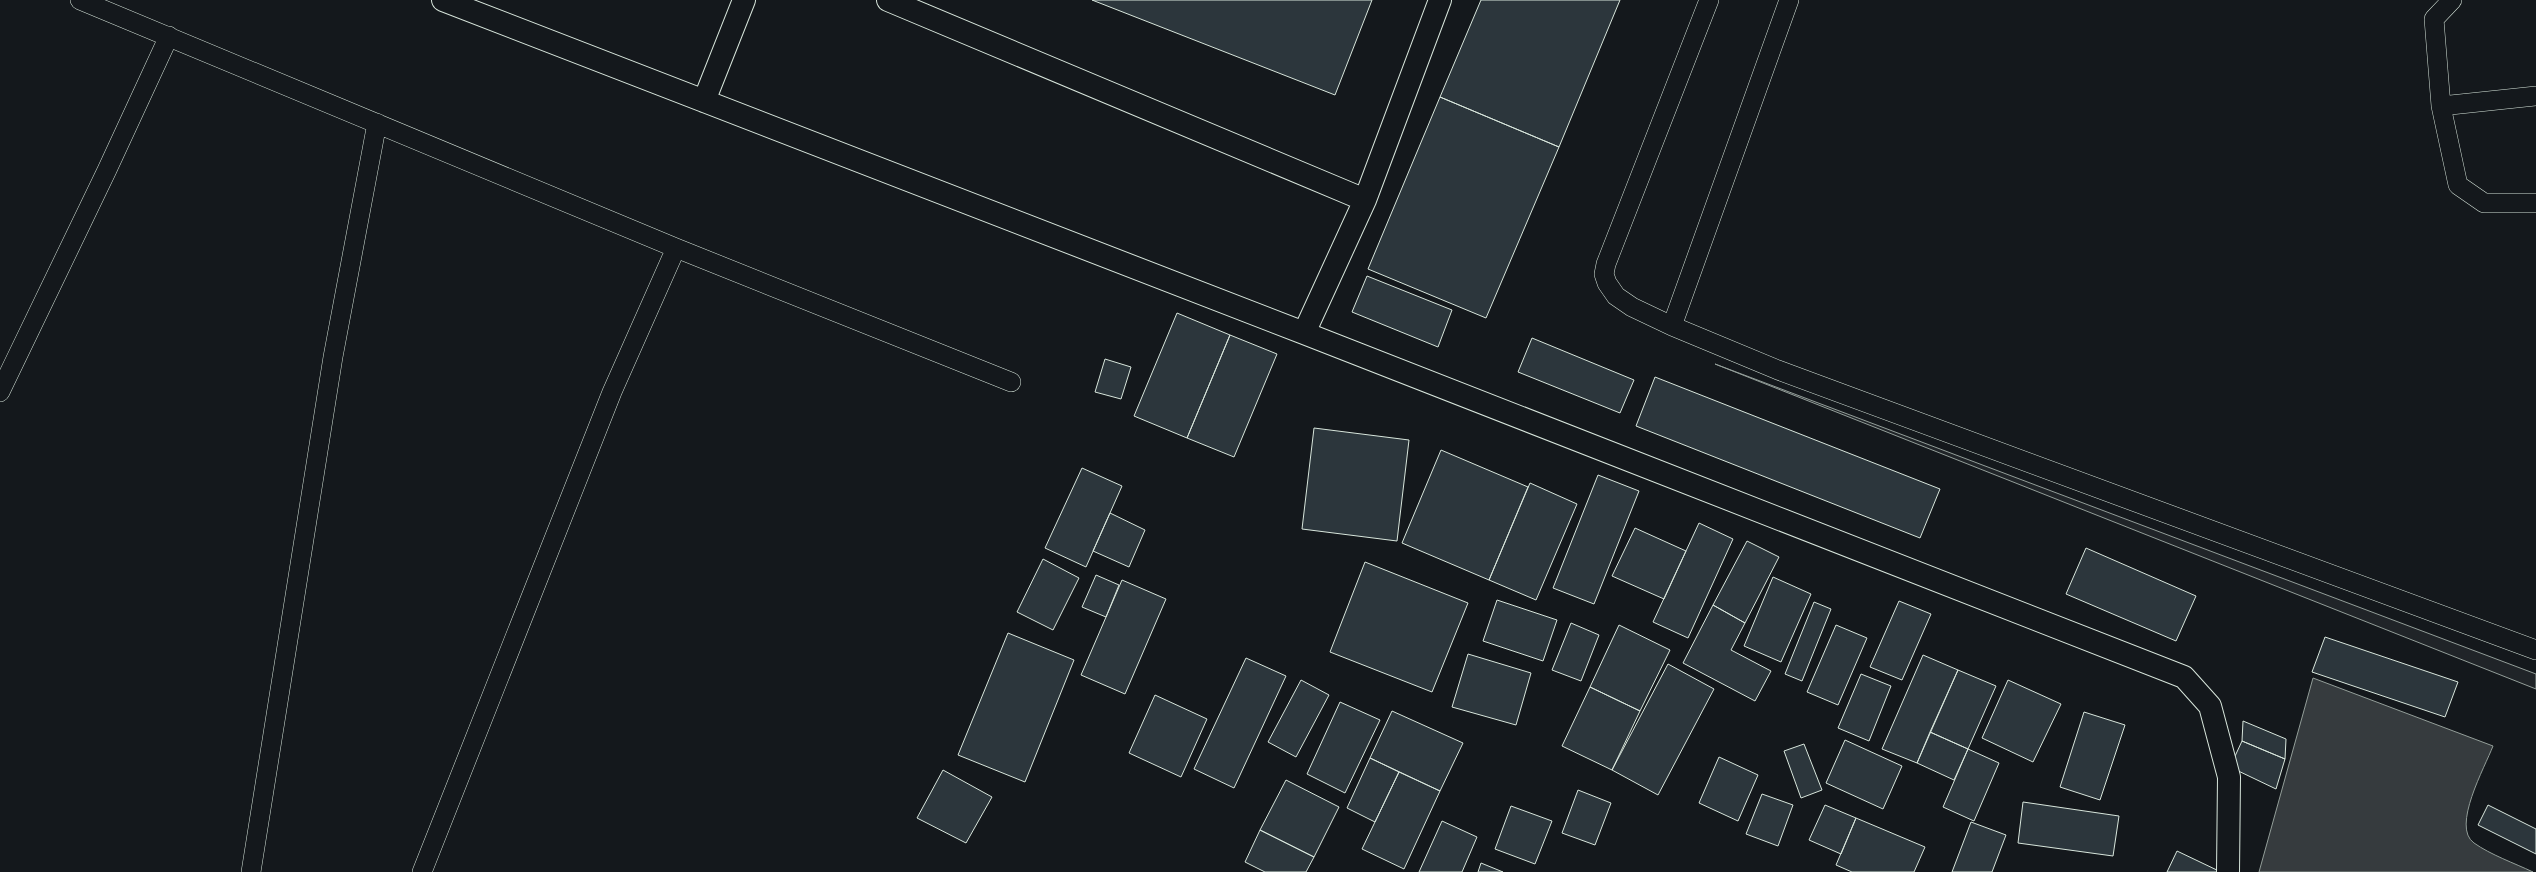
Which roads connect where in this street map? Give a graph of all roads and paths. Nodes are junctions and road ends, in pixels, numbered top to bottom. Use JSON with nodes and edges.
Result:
{"nodes":[{"id":1,"x":80,"y":0,"type":"edge"},
{"id":2,"x":444,"y":0,"type":"edge"},
{"id":3,"x":744,"y":0,"type":"edge"},
{"id":4,"x":888,"y":0,"type":"edge"},
{"id":5,"x":1440,"y":0,"type":"edge"},
{"id":6,"x":1709,"y":0,"type":"edge"},
{"id":7,"x":1789,"y":0,"type":"edge"},
{"id":8,"x":2452,"y":0,"type":"edge"},
{"id":9,"x":169,"y":36,"type":"junction"},
{"id":10,"x":2536,"y":96,"type":"edge"},
{"id":11,"x":704,"y":100,"type":"junction"},
{"id":12,"x":2441,"y":106,"type":"junction"},
{"id":13,"x":377,"y":123,"type":"junction"},
{"id":14,"x":1365,"y":200,"type":"junction"},
{"id":15,"x":2536,"y":203,"type":"edge"},
{"id":16,"x":676,"y":248,"type":"junction"},
{"id":17,"x":1672,"y":326,"type":"junction"},
{"id":18,"x":1304,"y":333,"type":"junction"},
{"id":19,"x":1011,"y":382,"type":"dead end"},
{"id":20,"x":0,"y":392,"type":"edge"},
{"id":21,"x":2536,"y":650,"type":"edge"},
{"id":22,"x":252,"y":872,"type":"edge"},
{"id":23,"x":422,"y":872,"type":"edge"},
{"id":24,"x":2228,"y":872,"type":"edge"}],
"edges":[{"from":1,"to":9,"type":"lane"},
{"from":2,"to":11,"type":"street"},
{"from":3,"to":11,"type":"street"},
{"from":4,"to":14,"type":"street"},
{"from":5,"to":14,"type":"street"},
{"from":6,"to":17,"type":"lane"},
{"from":7,"to":17,"type":"lane"},
{"from":8,"to":12,"type":"lane"},
{"from":9,"to":13,"type":"lane"},
{"from":9,"to":20,"type":"lane"},
{"from":10,"to":12,"type":"lane"},
{"from":11,"to":18,"type":"street"},
{"from":12,"to":15,"type":"lane"},
{"from":13,"to":16,"type":"lane"},
{"from":13,"to":22,"type":"lane"},
{"from":14,"to":18,"type":"street"},
{"from":16,"to":19,"type":"lane"},
{"from":16,"to":23,"type":"lane"},
{"from":17,"to":21,"type":"lane"},
{"from":18,"to":24,"type":"street"}]}
